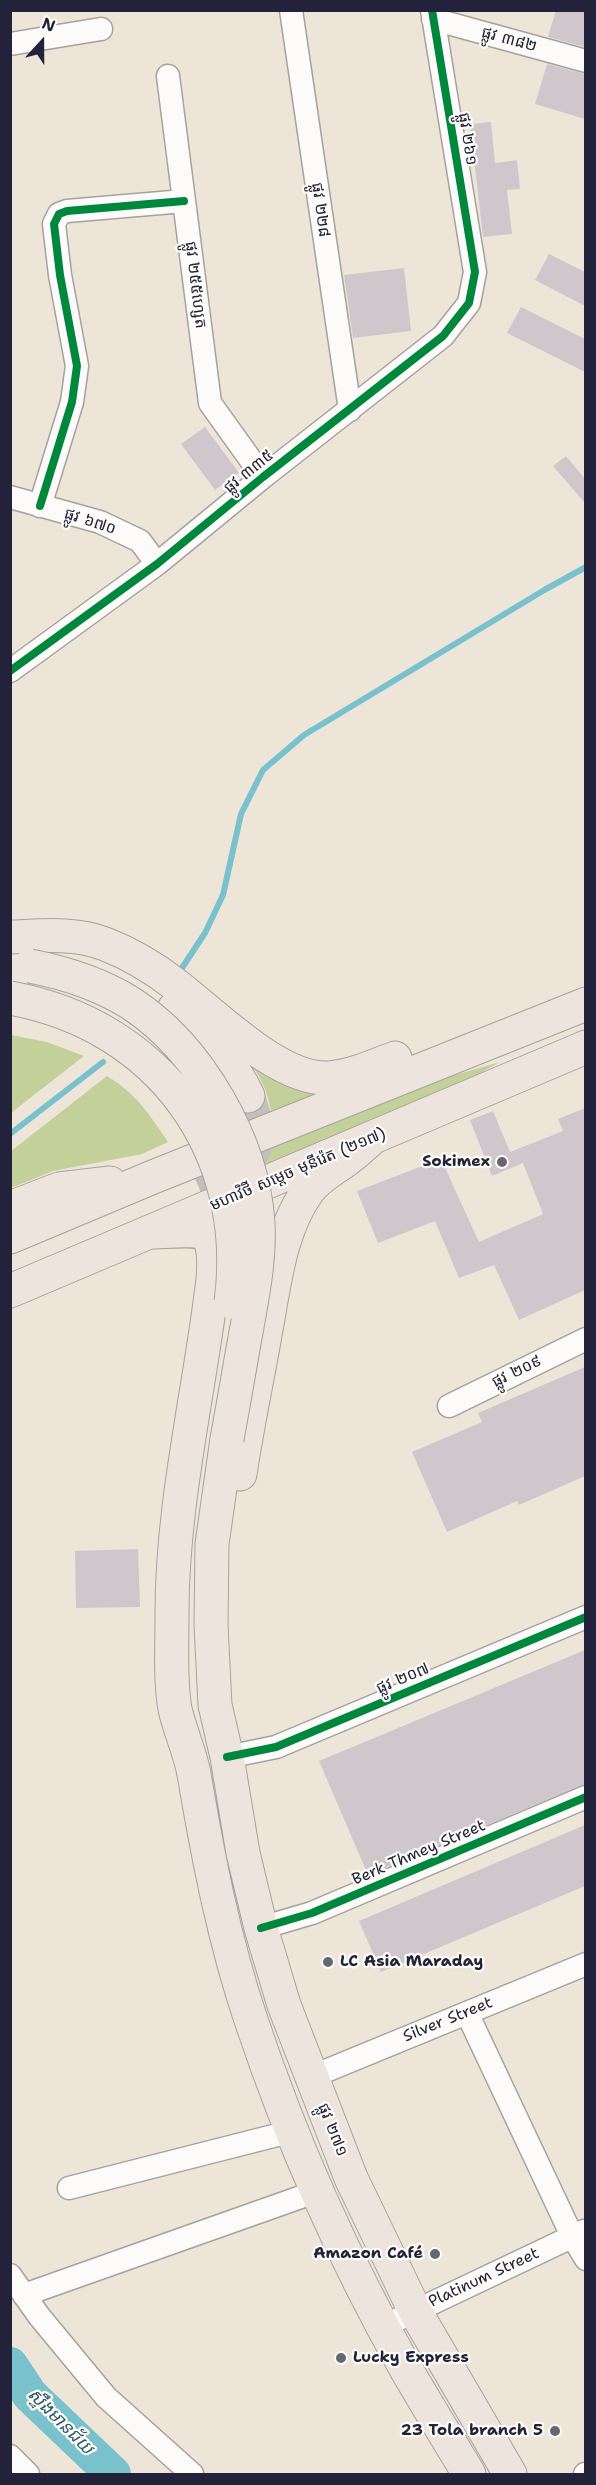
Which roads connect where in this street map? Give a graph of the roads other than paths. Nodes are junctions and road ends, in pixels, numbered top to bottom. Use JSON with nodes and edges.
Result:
{"nodes":[{"id":1,"x":291,"y":10,"type":"edge"},
{"id":2,"x":432,"y":15,"type":"edge"},
{"id":3,"x":101,"y":29,"type":"dead end"},
{"id":4,"x":10,"y":44,"type":"edge"},
{"id":5,"x":585,"y":61,"type":"edge"},
{"id":6,"x":168,"y":76,"type":"dead end"},
{"id":7,"x":184,"y":201,"type":"junction"},
{"id":8,"x":475,"y":272,"type":"joint"},
{"id":9,"x":350,"y":410,"type":"junction"},
{"id":10,"x":263,"y":477,"type":"junction"},
{"id":11,"x":10,"y":497,"type":"edge"},
{"id":12,"x":40,"y":506,"type":"junction"},
{"id":13,"x":156,"y":564,"type":"junction"},
{"id":14,"x":10,"y":670,"type":"edge"},
{"id":15,"x":10,"y":937,"type":"edge"},
{"id":16,"x":20,"y":964,"type":"edge"},
{"id":17,"x":14,"y":1000,"type":"edge"},
{"id":18,"x":585,"y":1004,"type":"edge"},
{"id":19,"x":513,"y":1034,"type":"junction"},
{"id":20,"x":585,"y":1047,"type":"edge"},
{"id":21,"x":248,"y":1096,"type":"tunnel mouth"},
{"id":22,"x":371,"y":1139,"type":"junction"},
{"id":23,"x":153,"y":1177,"type":"junction"},
{"id":24,"x":199,"y":1188,"type":"tunnel mouth"},
{"id":25,"x":10,"y":1208,"type":"edge"},
{"id":26,"x":152,"y":1232,"type":"junction"},
{"id":27,"x":10,"y":1237,"type":"edge"},
{"id":28,"x":20,"y":1279,"type":"edge"},
{"id":29,"x":10,"y":1299,"type":"edge"},
{"id":30,"x":585,"y":1339,"type":"edge"},
{"id":31,"x":449,"y":1406,"type":"dead end"},
{"id":32,"x":218,"y":1437,"type":"junction"},
{"id":33,"x":585,"y":1617,"type":"edge"},
{"id":34,"x":227,"y":1757,"type":"junction"},
{"id":35,"x":192,"y":1762,"type":"junction"},
{"id":36,"x":585,"y":1797,"type":"edge"},
{"id":37,"x":261,"y":1928,"type":"junction"},
{"id":38,"x":585,"y":1964,"type":"edge"},
{"id":39,"x":467,"y":2013,"type":"junction"},
{"id":40,"x":311,"y":2077,"type":"junction"},
{"id":41,"x":293,"y":2131,"type":"junction"},
{"id":42,"x":69,"y":2188,"type":"dead end"},
{"id":43,"x":318,"y":2191,"type":"junction"},
{"id":44,"x":579,"y":2233,"type":"edge"},
{"id":45,"x":585,"y":2259,"type":"edge"},
{"id":46,"x":10,"y":2275,"type":"edge"},
{"id":47,"x":24,"y":2295,"type":"junction"},
{"id":48,"x":415,"y":2311,"type":"junction"},
{"id":49,"x":384,"y":2326,"type":"junction"},
{"id":50,"x":10,"y":2456,"type":"edge"},
{"id":51,"x":28,"y":2475,"type":"edge"},
{"id":52,"x":192,"y":2475,"type":"edge"},
{"id":53,"x":470,"y":2475,"type":"edge"},
{"id":54,"x":510,"y":2475,"type":"edge"}],
"edges":[{"from":1,"to":9,"type":"street","name":"ផ្លូវ ២២៨"},
{"from":2,"to":5,"type":"street","name":"ផ្លូវ ៣៨២"},
{"from":2,"to":8,"type":"street","name":"ផ្លូវ ២៦១"},
{"from":3,"to":4,"type":"street"},
{"from":6,"to":7,"type":"street","name":"ផ្លូវ ២៥៥ហ្សេត"},
{"from":7,"to":10,"type":"street","name":"ផ្លូវ ២៥៥ហ្សេត"},
{"from":7,"to":12,"type":"street"},
{"from":8,"to":9,"type":"street","name":"ផ្លូវ ៣៣៥"},
{"from":9,"to":10,"type":"street","name":"ផ្លូវ ៣៣៥"},
{"from":10,"to":13,"type":"street","name":"ផ្លូវ ៣៣៥"},
{"from":11,"to":12,"type":"street","name":"ផ្លូវ ៦៧០"},
{"from":12,"to":13,"type":"street","name":"ផ្លូវ ៦៧០"},
{"from":13,"to":14,"type":"street","name":"ផ្លូវ ៣៣៥"},
{"from":15,"to":19,"type":"main road"},
{"from":15,"to":21,"type":"main road"},
{"from":16,"to":32,"type":"main road","bridge":true},
{"from":17,"to":32,"type":"main road","bridge":true},
{"from":18,"to":19,"type":"main road"},
{"from":19,"to":23,"type":"main road"},
{"from":20,"to":22,"type":"main road","name":"មហាវិថី សម្តេច មុនីរ៉េត (២១៧)"},
{"from":22,"to":26,"type":"main road","name":"មហាវិថី សម្តេច មុនីរ៉េត (២១៧)"},
{"from":22,"to":34,"type":"main road"},
{"from":23,"to":25,"type":"main road"},
{"from":23,"to":27,"type":"main road"},
{"from":24,"to":28,"type":"main road"},
{"from":26,"to":28,"type":"main road","name":"មហាវិថី សម្តេច មុនីរ៉េត (២១៧)"},
{"from":26,"to":35,"type":"main road"},
{"from":28,"to":29,"type":"main road"},
{"from":30,"to":31,"type":"street","name":"ផ្លូវ ២០៩"},
{"from":32,"to":34,"type":"main road"},
{"from":32,"to":35,"type":"main road"},
{"from":33,"to":34,"type":"street","name":"ផ្លូវ ២០៧"},
{"from":34,"to":37,"type":"main road","name":"ផ្លូវ ២៧១"},
{"from":35,"to":41,"type":"main road"},
{"from":36,"to":37,"type":"street","name":"Berk Thmey Street"},
{"from":37,"to":40,"type":"main road","name":"ផ្លូវ ២៧១"},
{"from":38,"to":39,"type":"street","name":"Silver Street"},
{"from":39,"to":40,"type":"street","name":"Silver Street"},
{"from":39,"to":44,"type":"street"},
{"from":40,"to":48,"type":"main road","name":"ផ្លូវ ២៧១"},
{"from":41,"to":42,"type":"street"},
{"from":41,"to":43,"type":"main road"},
{"from":43,"to":47,"type":"street"},
{"from":43,"to":49,"type":"main road"},
{"from":44,"to":45,"type":"street"},
{"from":44,"to":48,"type":"street","name":"Platinum Street"},
{"from":46,"to":47,"type":"street"},
{"from":47,"to":52,"type":"street"},
{"from":48,"to":49,"type":"street","name":"Platinum Street"},
{"from":48,"to":54,"type":"main road","name":"ផ្លូវ ២៧១"},
{"from":49,"to":53,"type":"main road"},
{"from":50,"to":51,"type":"street"}]}
